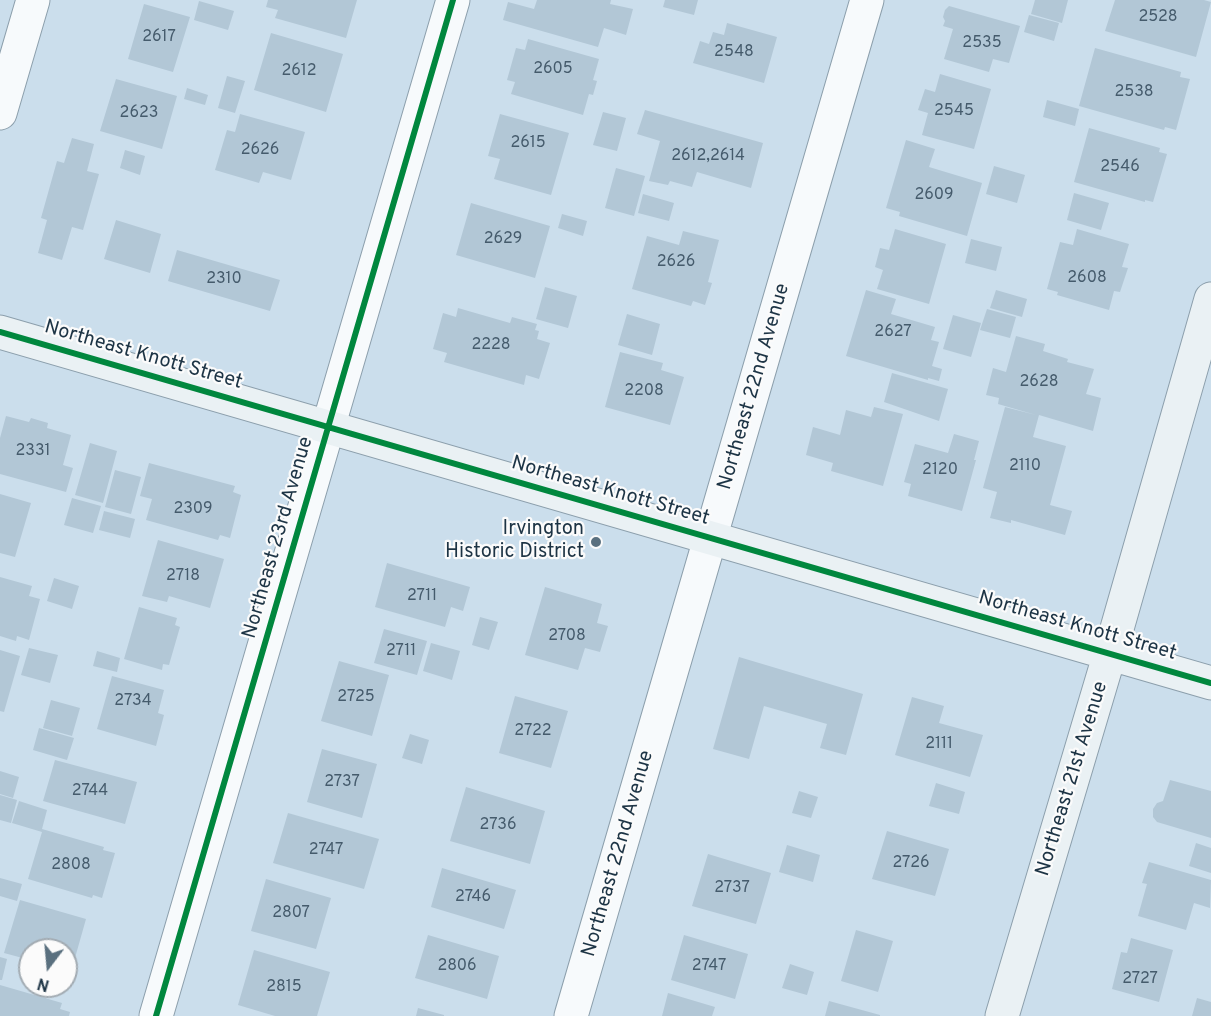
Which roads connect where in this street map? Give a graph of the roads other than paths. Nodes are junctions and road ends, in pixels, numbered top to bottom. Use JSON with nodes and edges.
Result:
{"nodes":[{"id":1,"x":33,"y":0,"type":"edge"},
{"id":2,"x":453,"y":0,"type":"edge"},
{"id":3,"x":867,"y":0,"type":"edge"},
{"id":4,"x":0,"y":113,"type":"edge"},
{"id":5,"x":1211,"y":299,"type":"edge"},
{"id":6,"x":0,"y":332,"type":"edge"},
{"id":7,"x":329,"y":427,"type":"junction"},
{"id":8,"x":710,"y":539,"type":"junction"},
{"id":9,"x":1110,"y":653,"type":"junction"},
{"id":10,"x":1211,"y":683,"type":"edge"},
{"id":11,"x":156,"y":1016,"type":"edge"},
{"id":12,"x":572,"y":1016,"type":"edge"},
{"id":13,"x":1002,"y":1016,"type":"edge"}],
"edges":[{"from":1,"to":4,"type":"street"},
{"from":2,"to":7,"type":"street","name":"Northeast 23rd Avenue"},
{"from":3,"to":8,"type":"street","name":"Northeast 22nd Avenue"},
{"from":5,"to":9,"type":"street","name":"Northeast 21st Avenue"},
{"from":6,"to":7,"type":"street","name":"Northeast Knott Street"},
{"from":7,"to":8,"type":"street","name":"Northeast Knott Street"},
{"from":7,"to":11,"type":"street","name":"Northeast 23rd Avenue"},
{"from":8,"to":9,"type":"street","name":"Northeast Knott Street"},
{"from":8,"to":12,"type":"street","name":"Northeast 22nd Avenue"},
{"from":9,"to":10,"type":"street","name":"Northeast Knott Street"},
{"from":9,"to":13,"type":"street","name":"Northeast 21st Avenue"}]}
